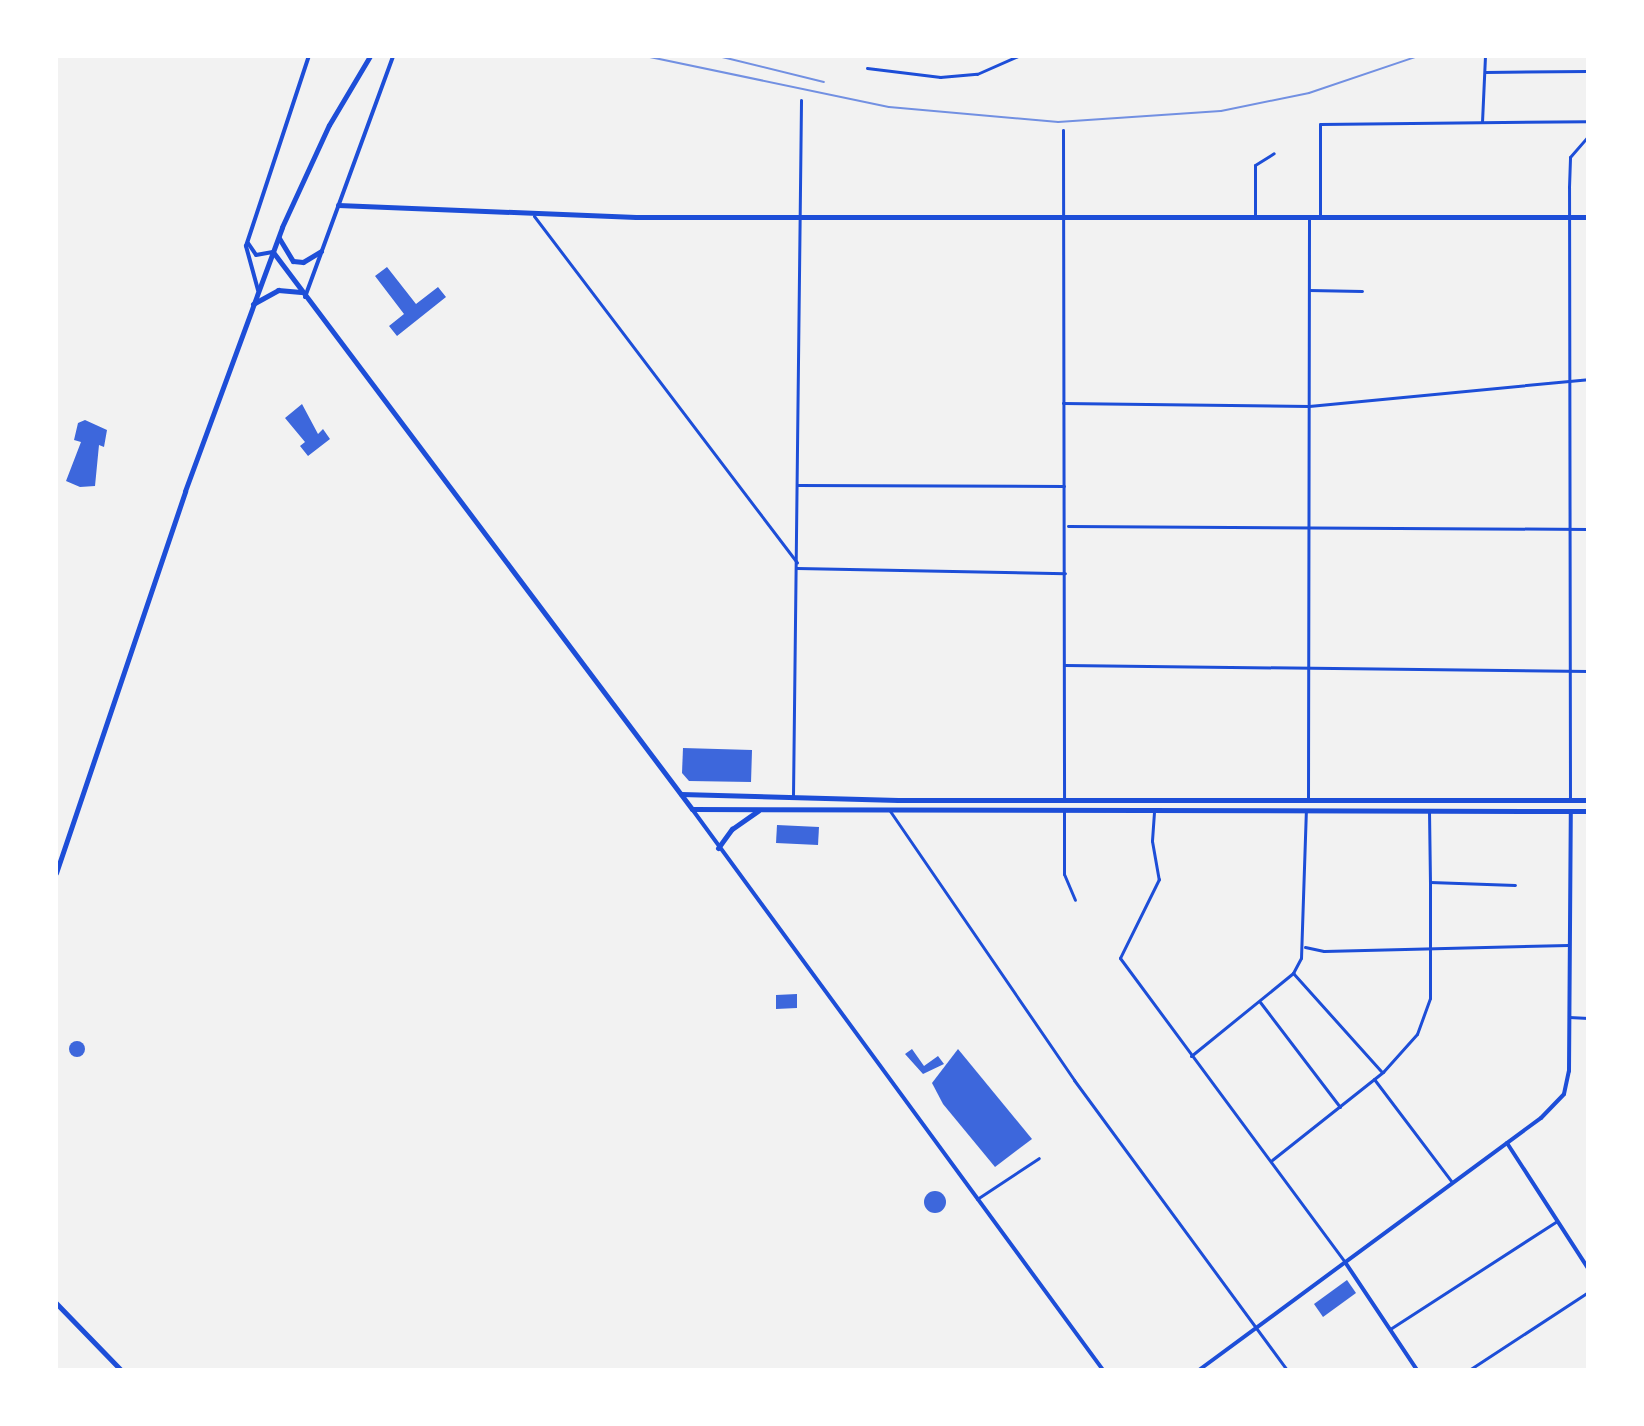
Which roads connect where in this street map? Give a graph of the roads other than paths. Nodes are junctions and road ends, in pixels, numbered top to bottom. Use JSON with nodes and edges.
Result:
{"nodes":[{"id":1,"x":309,"y":56,"type":"edge"},
{"id":2,"x":370,"y":56,"type":"edge"},
{"id":3,"x":393,"y":56,"type":"edge"},
{"id":4,"x":1018,"y":56,"type":"edge"},
{"id":5,"x":1485,"y":56,"type":"edge"},
{"id":6,"x":867,"y":68,"type":"dead end"},
{"id":7,"x":1588,"y":71,"type":"edge"},
{"id":8,"x":1485,"y":72,"type":"junction"},
{"id":9,"x":801,"y":100,"type":"dead end"},
{"id":10,"x":1588,"y":121,"type":"edge"},
{"id":11,"x":1482,"y":122,"type":"junction"},
{"id":12,"x":1063,"y":130,"type":"dead end"},
{"id":13,"x":1588,"y":136,"type":"edge"},
{"id":14,"x":1274,"y":153,"type":"dead end"},
{"id":15,"x":338,"y":205,"type":"junction"},
{"id":16,"x":534,"y":216,"type":"junction"},
{"id":17,"x":797,"y":216,"type":"junction"},
{"id":18,"x":1568,"y":217,"type":"junction"},
{"id":19,"x":1588,"y":217,"type":"edge"},
{"id":20,"x":1255,"y":218,"type":"junction"},
{"id":21,"x":1309,"y":218,"type":"junction"},
{"id":22,"x":1320,"y":218,"type":"junction"},
{"id":23,"x":1063,"y":219,"type":"junction"},
{"id":24,"x":279,"y":238,"type":"junction"},
{"id":25,"x":247,"y":240,"type":"junction"},
{"id":26,"x":321,"y":251,"type":"junction"},
{"id":27,"x":273,"y":252,"type":"junction"},
{"id":28,"x":258,"y":290,"type":"junction"},
{"id":29,"x":1309,"y":290,"type":"junction"},
{"id":30,"x":1362,"y":291,"type":"dead end"},
{"id":31,"x":303,"y":295,"type":"junction"},
{"id":32,"x":252,"y":304,"type":"junction"},
{"id":33,"x":1567,"y":379,"type":"junction"},
{"id":34,"x":1588,"y":379,"type":"edge"},
{"id":35,"x":1063,"y":403,"type":"junction"},
{"id":36,"x":1309,"y":406,"type":"junction"},
{"id":37,"x":797,"y":485,"type":"junction"},
{"id":38,"x":1064,"y":486,"type":"junction"},
{"id":39,"x":1067,"y":526,"type":"junction"},
{"id":40,"x":1309,"y":526,"type":"junction"},
{"id":41,"x":1588,"y":529,"type":"edge"},
{"id":42,"x":1567,"y":530,"type":"junction"},
{"id":43,"x":797,"y":565,"type":"junction"},
{"id":44,"x":1065,"y":573,"type":"junction"},
{"id":45,"x":1065,"y":665,"type":"junction"},
{"id":46,"x":1308,"y":668,"type":"junction"},
{"id":47,"x":1568,"y":671,"type":"junction"},
{"id":48,"x":1588,"y":671,"type":"edge"},
{"id":49,"x":680,"y":794,"type":"junction"},
{"id":50,"x":793,"y":798,"type":"junction"},
{"id":51,"x":1064,"y":800,"type":"junction"},
{"id":52,"x":1308,"y":800,"type":"junction"},
{"id":53,"x":1570,"y":800,"type":"junction"},
{"id":54,"x":1588,"y":800,"type":"edge"},
{"id":55,"x":692,"y":809,"type":"junction"},
{"id":56,"x":1571,"y":810,"type":"junction"},
{"id":57,"x":758,"y":811,"type":"junction"},
{"id":58,"x":890,"y":811,"type":"junction"},
{"id":59,"x":1064,"y":811,"type":"junction"},
{"id":60,"x":1155,"y":811,"type":"junction"},
{"id":61,"x":1306,"y":811,"type":"junction"},
{"id":62,"x":1429,"y":811,"type":"junction"},
{"id":63,"x":1588,"y":811,"type":"edge"},
{"id":64,"x":718,"y":848,"type":"junction"},
{"id":65,"x":56,"y":873,"type":"edge"},
{"id":66,"x":1430,"y":882,"type":"junction"},
{"id":67,"x":1515,"y":885,"type":"dead end"},
{"id":68,"x":1075,"y":900,"type":"dead end"},
{"id":69,"x":1569,"y":945,"type":"junction"},
{"id":70,"x":1431,"y":946,"type":"junction"},
{"id":71,"x":1305,"y":947,"type":"junction"},
{"id":72,"x":1293,"y":973,"type":"junction"},
{"id":73,"x":1260,"y":1002,"type":"junction"},
{"id":74,"x":1569,"y":1017,"type":"junction"},
{"id":75,"x":1588,"y":1018,"type":"edge"},
{"id":76,"x":1191,"y":1056,"type":"junction"},
{"id":77,"x":1383,"y":1072,"type":"junction"},
{"id":78,"x":1374,"y":1079,"type":"junction"},
{"id":79,"x":1340,"y":1107,"type":"junction"},
{"id":80,"x":1507,"y":1143,"type":"junction"},
{"id":81,"x":1039,"y":1158,"type":"dead end"},
{"id":82,"x":1271,"y":1161,"type":"junction"},
{"id":83,"x":1452,"y":1182,"type":"junction"},
{"id":84,"x":977,"y":1199,"type":"junction"},
{"id":85,"x":1557,"y":1221,"type":"junction"},
{"id":86,"x":1345,"y":1262,"type":"junction"},
{"id":87,"x":1588,"y":1268,"type":"edge"},
{"id":88,"x":1588,"y":1292,"type":"edge"},
{"id":89,"x":56,"y":1303,"type":"edge"},
{"id":90,"x":1258,"y":1327,"type":"junction"},
{"id":91,"x":1390,"y":1329,"type":"junction"},
{"id":92,"x":121,"y":1370,"type":"edge"},
{"id":93,"x":1103,"y":1370,"type":"edge"},
{"id":94,"x":1199,"y":1370,"type":"edge"},
{"id":95,"x":1287,"y":1370,"type":"edge"},
{"id":96,"x":1417,"y":1370,"type":"edge"},
{"id":97,"x":1469,"y":1370,"type":"edge"}],
"edges":[{"from":1,"to":25,"type":"street"},
{"from":2,"to":24,"type":"main road"},
{"from":3,"to":15,"type":"street"},
{"from":4,"to":6,"type":"street"},
{"from":5,"to":8,"type":"street"},
{"from":7,"to":8,"type":"street"},
{"from":8,"to":11,"type":"street"},
{"from":9,"to":17,"type":"street"},
{"from":10,"to":11,"type":"street"},
{"from":11,"to":22,"type":"street"},
{"from":12,"to":23,"type":"street"},
{"from":13,"to":18,"type":"street"},
{"from":14,"to":20,"type":"street"},
{"from":15,"to":16,"type":"main road"},
{"from":15,"to":26,"type":"street"},
{"from":16,"to":17,"type":"main road"},
{"from":16,"to":43,"type":"street"},
{"from":17,"to":23,"type":"main road"},
{"from":17,"to":37,"type":"street"},
{"from":18,"to":19,"type":"main road"},
{"from":18,"to":22,"type":"main road"},
{"from":18,"to":33,"type":"street"},
{"from":20,"to":21,"type":"main road"},
{"from":20,"to":23,"type":"main road"},
{"from":21,"to":22,"type":"main road"},
{"from":21,"to":29,"type":"street"},
{"from":23,"to":35,"type":"street"},
{"from":24,"to":26,"type":"main road"},
{"from":24,"to":27,"type":"main road"},
{"from":25,"to":27,"type":"street"},
{"from":25,"to":28,"type":"street"},
{"from":26,"to":31,"type":"street"},
{"from":27,"to":28,"type":"main road"},
{"from":27,"to":31,"type":"main road"},
{"from":28,"to":32,"type":"main road"},
{"from":29,"to":30,"type":"street"},
{"from":29,"to":36,"type":"street"},
{"from":31,"to":32,"type":"main road"},
{"from":31,"to":49,"type":"main road"},
{"from":32,"to":65,"type":"main road"},
{"from":33,"to":34,"type":"street"},
{"from":33,"to":36,"type":"street"},
{"from":33,"to":42,"type":"street"},
{"from":35,"to":36,"type":"street"},
{"from":35,"to":38,"type":"street"},
{"from":36,"to":40,"type":"street"},
{"from":37,"to":38,"type":"street"},
{"from":37,"to":43,"type":"street"},
{"from":38,"to":39,"type":"street"},
{"from":39,"to":40,"type":"street"},
{"from":39,"to":44,"type":"street"},
{"from":40,"to":42,"type":"street"},
{"from":40,"to":46,"type":"street"},
{"from":41,"to":42,"type":"street"},
{"from":42,"to":47,"type":"street"},
{"from":43,"to":44,"type":"street"},
{"from":43,"to":50,"type":"street"},
{"from":44,"to":45,"type":"street"},
{"from":45,"to":46,"type":"street"},
{"from":45,"to":51,"type":"street"},
{"from":46,"to":47,"type":"street"},
{"from":46,"to":52,"type":"street"},
{"from":47,"to":48,"type":"street"},
{"from":47,"to":53,"type":"street"},
{"from":49,"to":50,"type":"main road"},
{"from":49,"to":55,"type":"main road"},
{"from":50,"to":51,"type":"main road"},
{"from":51,"to":52,"type":"main road"},
{"from":52,"to":53,"type":"main road"},
{"from":53,"to":54,"type":"main road"},
{"from":55,"to":57,"type":"main road"},
{"from":55,"to":64,"type":"street"},
{"from":56,"to":62,"type":"main road"},
{"from":56,"to":63,"type":"main road"},
{"from":56,"to":69,"type":"street"},
{"from":57,"to":58,"type":"main road"},
{"from":57,"to":64,"type":"main road"},
{"from":58,"to":59,"type":"main road"},
{"from":58,"to":90,"type":"street"},
{"from":59,"to":60,"type":"main road"},
{"from":59,"to":68,"type":"street"},
{"from":60,"to":61,"type":"main road"},
{"from":60,"to":76,"type":"street"},
{"from":61,"to":62,"type":"main road"},
{"from":61,"to":71,"type":"street"},
{"from":62,"to":66,"type":"street"},
{"from":64,"to":84,"type":"street"},
{"from":66,"to":67,"type":"street"},
{"from":66,"to":70,"type":"street"},
{"from":69,"to":70,"type":"street"},
{"from":69,"to":74,"type":"street"},
{"from":70,"to":71,"type":"street"},
{"from":70,"to":77,"type":"street"},
{"from":71,"to":72,"type":"street"},
{"from":72,"to":73,"type":"street"},
{"from":72,"to":77,"type":"street"},
{"from":73,"to":76,"type":"street"},
{"from":73,"to":79,"type":"street"},
{"from":74,"to":75,"type":"street"},
{"from":74,"to":80,"type":"street"},
{"from":76,"to":82,"type":"street"},
{"from":77,"to":78,"type":"street"},
{"from":78,"to":79,"type":"street"},
{"from":78,"to":83,"type":"street"},
{"from":79,"to":82,"type":"street"},
{"from":80,"to":83,"type":"street"},
{"from":80,"to":85,"type":"street"},
{"from":81,"to":84,"type":"street"},
{"from":82,"to":86,"type":"street"},
{"from":83,"to":86,"type":"street"},
{"from":84,"to":93,"type":"street"},
{"from":85,"to":87,"type":"street"},
{"from":85,"to":91,"type":"street"},
{"from":86,"to":90,"type":"street"},
{"from":86,"to":91,"type":"street"},
{"from":88,"to":97,"type":"street"},
{"from":89,"to":92,"type":"main road"},
{"from":90,"to":94,"type":"street"},
{"from":90,"to":95,"type":"street"},
{"from":91,"to":96,"type":"street"}]}
